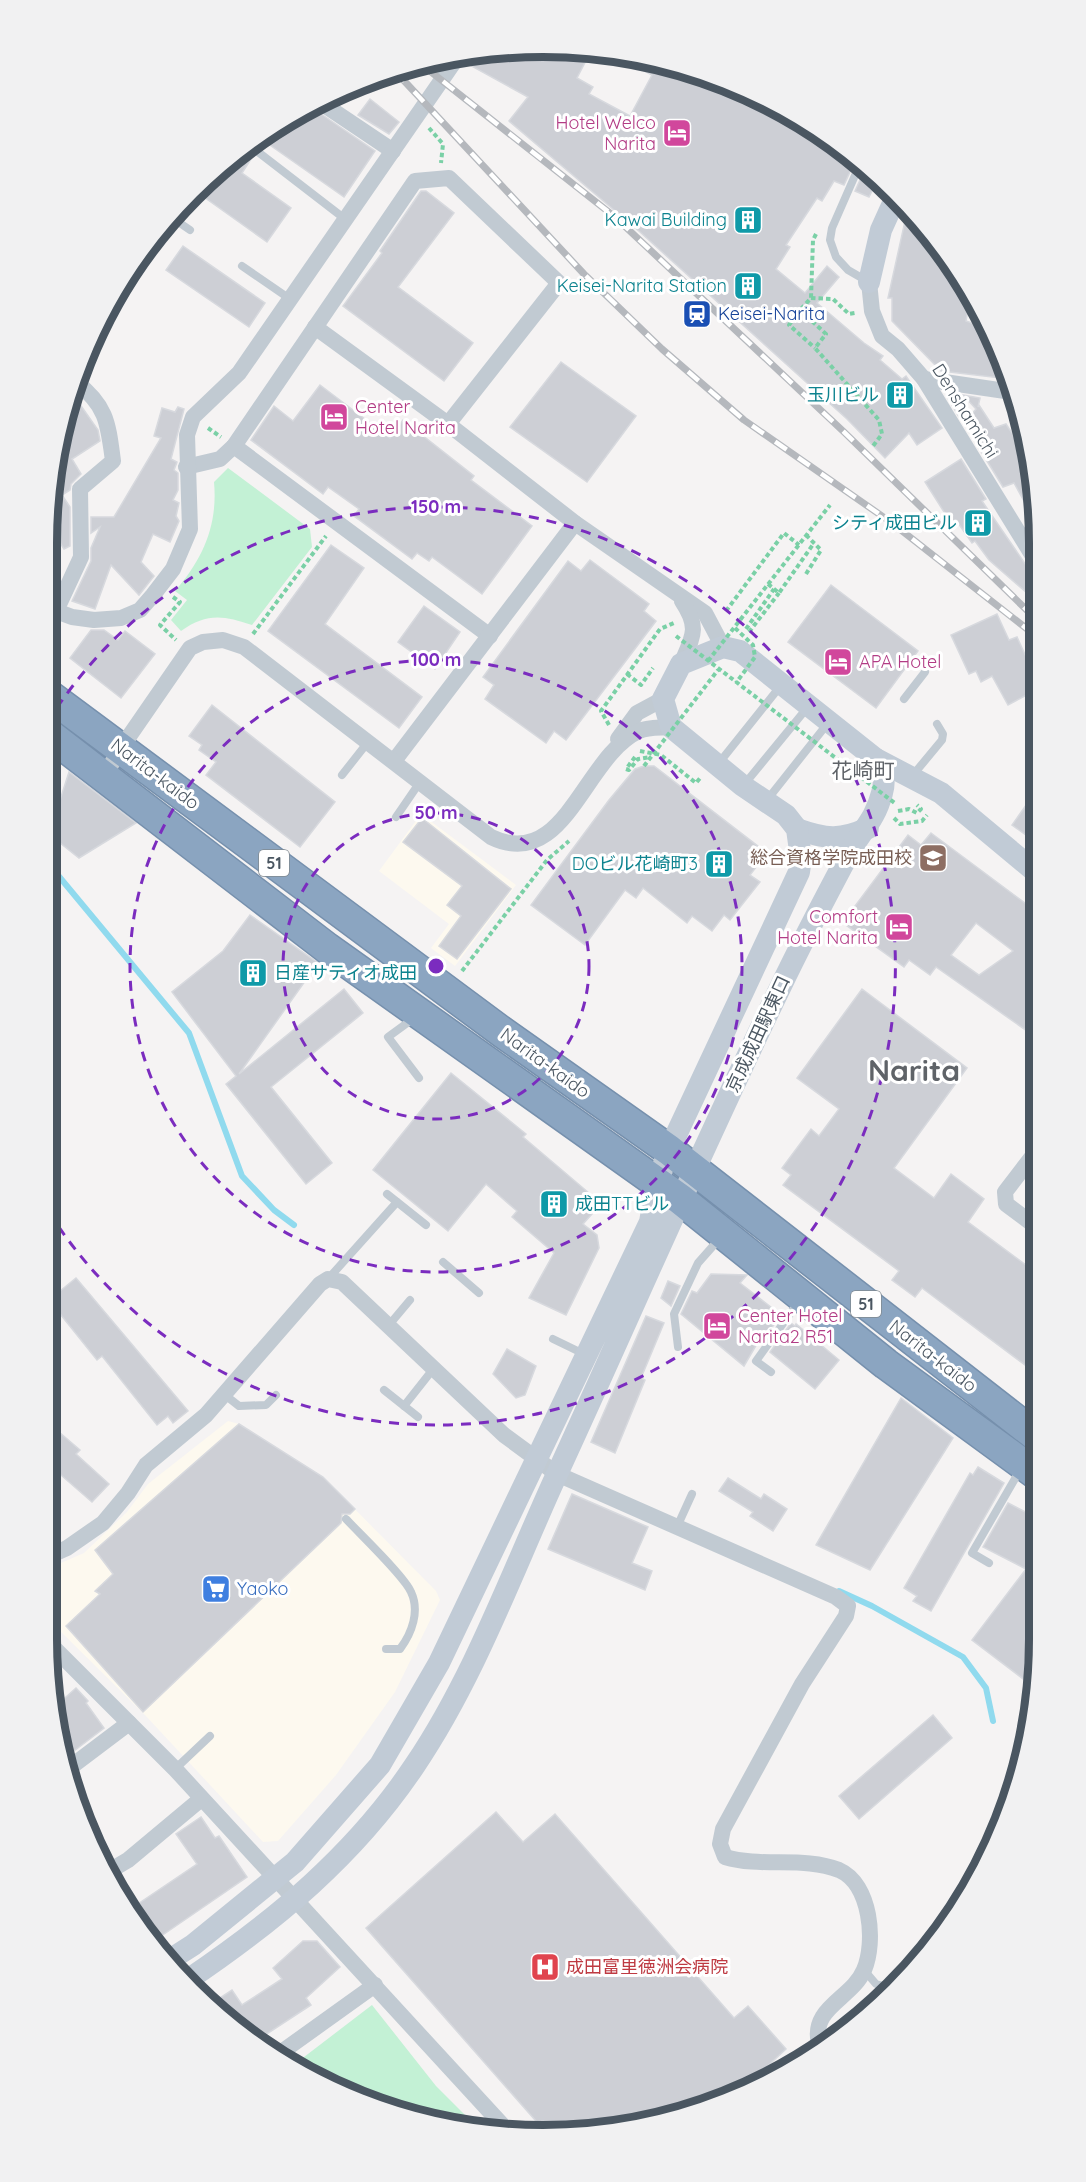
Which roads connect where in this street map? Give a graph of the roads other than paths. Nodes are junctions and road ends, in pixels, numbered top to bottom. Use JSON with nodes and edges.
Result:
{"nodes":[{"id":1,"x":452,"y":65,"type":"edge"},
{"id":2,"x":328,"y":107,"type":"edge"},
{"id":3,"x":256,"y":151,"type":"edge"},
{"id":4,"x":393,"y":151,"type":"junction"},
{"id":5,"x":857,"y":173,"type":"edge"},
{"id":6,"x":892,"y":205,"type":"edge"},
{"id":7,"x":345,"y":219,"type":"junction"},
{"id":8,"x":179,"y":222,"type":"edge"},
{"id":9,"x":190,"y":230,"type":"dead end"},
{"id":10,"x":242,"y":266,"type":"dead end"},
{"id":11,"x":869,"y":282,"type":"junction"},
{"id":12,"x":290,"y":299,"type":"junction"},
{"id":13,"x":315,"y":327,"type":"junction"},
{"id":14,"x":924,"y":379,"type":"junction"},
{"id":15,"x":83,"y":387,"type":"edge"},
{"id":16,"x":1004,"y":391,"type":"edge"},
{"id":17,"x":448,"y":424,"type":"junction"},
{"id":18,"x":234,"y":446,"type":"junction"},
{"id":19,"x":186,"y":467,"type":"junction"},
{"id":20,"x":575,"y":523,"type":"junction"},
{"id":21,"x":1029,"y":551,"type":"edge"},
{"id":22,"x":678,"y":595,"type":"junction"},
{"id":23,"x":57,"y":600,"type":"edge"},
{"id":24,"x":57,"y":613,"type":"edge"},
{"id":25,"x":490,"y":636,"type":"junction"},
{"id":26,"x":716,"y":654,"type":"junction"},
{"id":27,"x":681,"y":664,"type":"junction"},
{"id":28,"x":925,"y":672,"type":"dead end"},
{"id":29,"x":783,"y":683,"type":"junction"},
{"id":30,"x":663,"y":699,"type":"junction"},
{"id":31,"x":904,"y":699,"type":"dead end"},
{"id":32,"x":57,"y":702,"type":"edge"},
{"id":33,"x":810,"y":704,"type":"junction"},
{"id":34,"x":831,"y":721,"type":"junction"},
{"id":35,"x":937,"y":724,"type":"dead end"},
{"id":36,"x":670,"y":727,"type":"junction"},
{"id":37,"x":57,"y":742,"type":"edge"},
{"id":38,"x":368,"y":742,"type":"junction"},
{"id":39,"x":121,"y":748,"type":"junction"},
{"id":40,"x":617,"y":759,"type":"junction"},
{"id":41,"x":876,"y":759,"type":"junction"},
{"id":42,"x":394,"y":761,"type":"junction"},
{"id":43,"x":707,"y":768,"type":"junction"},
{"id":44,"x":342,"y":776,"type":"dead end"},
{"id":45,"x":913,"y":776,"type":"junction"},
{"id":46,"x":103,"y":778,"type":"junction"},
{"id":47,"x":420,"y":782,"type":"junction"},
{"id":48,"x":743,"y":786,"type":"junction"},
{"id":49,"x":941,"y":793,"type":"junction"},
{"id":50,"x":764,"y":802,"type":"junction"},
{"id":51,"x":881,"y":813,"type":"junction"},
{"id":52,"x":396,"y":817,"type":"dead end"},
{"id":53,"x":797,"y":829,"type":"junction"},
{"id":54,"x":1029,"y":866,"type":"edge"},
{"id":55,"x":419,"y":1014,"type":"junction"},
{"id":56,"x":418,"y":1078,"type":"dead end"},
{"id":57,"x":669,"y":1150,"type":"junction"},
{"id":58,"x":1029,"y":1161,"type":"edge"},
{"id":59,"x":693,"y":1170,"type":"junction"},
{"id":60,"x":668,"y":1191,"type":"junction"},
{"id":61,"x":387,"y":1194,"type":"dead end"},
{"id":62,"x":397,"y":1202,"type":"junction"},
{"id":63,"x":1029,"y":1221,"type":"edge"},
{"id":64,"x":426,"y":1225,"type":"dead end"},
{"id":65,"x":724,"y":1234,"type":"junction"},
{"id":66,"x":443,"y":1262,"type":"dead end"},
{"id":67,"x":328,"y":1279,"type":"junction"},
{"id":68,"x":479,"y":1293,"type":"dead end"},
{"id":69,"x":802,"y":1297,"type":"junction"},
{"id":70,"x":410,"y":1300,"type":"dead end"},
{"id":71,"x":389,"y":1325,"type":"junction"},
{"id":72,"x":553,"y":1339,"type":"dead end"},
{"id":73,"x":678,"y":1347,"type":"dead end"},
{"id":74,"x":586,"y":1355,"type":"junction"},
{"id":75,"x":434,"y":1368,"type":"junction"},
{"id":76,"x":771,"y":1372,"type":"dead end"},
{"id":77,"x":384,"y":1390,"type":"dead end"},
{"id":78,"x":225,"y":1395,"type":"junction"},
{"id":79,"x":276,"y":1395,"type":"dead end"},
{"id":80,"x":404,"y":1406,"type":"junction"},
{"id":81,"x":418,"y":1417,"type":"dead end"},
{"id":82,"x":1029,"y":1430,"type":"edge"},
{"id":83,"x":535,"y":1461,"type":"junction"},
{"id":84,"x":1029,"y":1469,"type":"edge"},
{"id":85,"x":1029,"y":1473,"type":"edge"},
{"id":86,"x":557,"y":1474,"type":"junction"},
{"id":87,"x":692,"y":1494,"type":"dead end"},
{"id":88,"x":346,"y":1519,"type":"dead end"},
{"id":89,"x":677,"y":1527,"type":"junction"},
{"id":90,"x":57,"y":1552,"type":"edge"},
{"id":91,"x":989,"y":1563,"type":"dead end"},
{"id":92,"x":386,"y":1649,"type":"dead end"},
{"id":93,"x":57,"y":1651,"type":"edge"},
{"id":94,"x":129,"y":1723,"type":"junction"},
{"id":95,"x":210,"y":1736,"type":"dead end"},
{"id":96,"x":74,"y":1765,"type":"edge"},
{"id":97,"x":174,"y":1769,"type":"junction"},
{"id":98,"x":201,"y":1799,"type":"junction"},
{"id":99,"x":114,"y":1868,"type":"edge"},
{"id":100,"x":276,"y":1879,"type":"junction"},
{"id":101,"x":296,"y":1900,"type":"junction"},
{"id":102,"x":176,"y":1956,"type":"edge"},
{"id":103,"x":864,"y":1970,"type":"junction"},
{"id":104,"x":193,"y":1976,"type":"edge"},
{"id":105,"x":375,"y":1985,"type":"junction"},
{"id":106,"x":884,"y":1986,"type":"edge"},
{"id":107,"x":818,"y":2039,"type":"edge"},
{"id":108,"x":284,"y":2050,"type":"edge"},
{"id":109,"x":500,"y":2123,"type":"edge"}],
"edges":[{"from":1,"to":4,"type":"street"},
{"from":2,"to":4,"type":"street"},
{"from":3,"to":7,"type":"lane"},
{"from":4,"to":7,"type":"street"},
{"from":5,"to":11,"type":"lane"},
{"from":6,"to":11,"type":"street"},
{"from":7,"to":12,"type":"street"},
{"from":8,"to":9,"type":"lane"},
{"from":10,"to":12,"type":"lane"},
{"from":11,"to":14,"type":"street","name":"Denshamichi"},
{"from":12,"to":19,"type":"street"},
{"from":13,"to":17,"type":"street"},
{"from":13,"to":17,"type":"street"},
{"from":13,"to":18,"type":"street"},
{"from":14,"to":16,"type":"street"},
{"from":14,"to":21,"type":"street","name":"Denshamichi"},
{"from":15,"to":23,"type":"street"},
{"from":17,"to":20,"type":"street"},
{"from":18,"to":19,"type":"street"},
{"from":18,"to":25,"type":"street"},
{"from":19,"to":24,"type":"street"},
{"from":20,"to":22,"type":"street"},
{"from":20,"to":25,"type":"street"},
{"from":22,"to":26,"type":"street"},
{"from":22,"to":27,"type":"street"},
{"from":25,"to":42,"type":"street"},
{"from":26,"to":27,"type":"street"},
{"from":26,"to":29,"type":"street"},
{"from":27,"to":30,"type":"street"},
{"from":28,"to":31,"type":"lane"},
{"from":29,"to":33,"type":"street"},
{"from":29,"to":43,"type":"lane"},
{"from":30,"to":36,"type":"street"},
{"from":30,"to":40,"type":"street"},
{"from":32,"to":39,"type":"highway","name":"Narita-kaido","number":"51"},
{"from":33,"to":34,"type":"street"},
{"from":33,"to":48,"type":"lane"},
{"from":34,"to":41,"type":"street"},
{"from":34,"to":50,"type":"lane"},
{"from":35,"to":45,"type":"lane"},
{"from":36,"to":40,"type":"street"},
{"from":36,"to":43,"type":"street"},
{"from":37,"to":46,"type":"highway","name":"Narita-kaido","number":"51"},
{"from":38,"to":39,"type":"street"},
{"from":38,"to":42,"type":"street"},
{"from":38,"to":44,"type":"lane"},
{"from":39,"to":46,"type":"street"},
{"from":39,"to":57,"type":"highway","name":"Narita-kaido","number":"51"},
{"from":40,"to":47,"type":"street"},
{"from":41,"to":45,"type":"street"},
{"from":41,"to":51,"type":"street","name":"京成成田駅東口"},
{"from":42,"to":47,"type":"street"},
{"from":43,"to":48,"type":"street"},
{"from":45,"to":49,"type":"street"},
{"from":46,"to":55,"type":"highway","name":"Narita-kaido","number":"51"},
{"from":47,"to":52,"type":"lane"},
{"from":48,"to":50,"type":"street"},
{"from":49,"to":51,"type":"street"},
{"from":49,"to":54,"type":"street"},
{"from":50,"to":53,"type":"street"},
{"from":51,"to":53,"type":"street"},
{"from":51,"to":59,"type":"street","name":"京成成田駅東口"},
{"from":53,"to":57,"type":"street","name":"京成成田駅東口"},
{"from":55,"to":56,"type":"lane"},
{"from":55,"to":60,"type":"highway","name":"Narita-kaido","number":"51"},
{"from":57,"to":59,"type":"highway","name":"Narita-kaido","number":"51"},
{"from":57,"to":60,"type":"street","name":"京成成田駅東口"},
{"from":58,"to":63,"type":"street"},
{"from":59,"to":60,"type":"street","name":"京成成田駅東口"},
{"from":59,"to":82,"type":"highway","name":"Narita-kaido","number":"51"},
{"from":60,"to":65,"type":"highway","name":"Narita-kaido","number":"51"},
{"from":60,"to":74,"type":"street"},
{"from":60,"to":86,"type":"street"},
{"from":61,"to":62,"type":"lane"},
{"from":62,"to":64,"type":"lane"},
{"from":62,"to":67,"type":"lane"},
{"from":65,"to":69,"type":"highway","name":"Narita-kaido","number":"51"},
{"from":65,"to":73,"type":"lane"},
{"from":66,"to":68,"type":"lane"},
{"from":67,"to":71,"type":"street"},
{"from":67,"to":78,"type":"street"},
{"from":69,"to":76,"type":"lane"},
{"from":69,"to":84,"type":"highway","name":"Narita-kaido","number":"51"},
{"from":70,"to":71,"type":"lane"},
{"from":71,"to":75,"type":"street"},
{"from":72,"to":74,"type":"lane"},
{"from":74,"to":83,"type":"street"},
{"from":75,"to":80,"type":"lane"},
{"from":75,"to":83,"type":"street"},
{"from":77,"to":80,"type":"lane"},
{"from":78,"to":79,"type":"lane"},
{"from":78,"to":90,"type":"street"},
{"from":80,"to":81,"type":"lane"},
{"from":83,"to":86,"type":"street"},
{"from":83,"to":100,"type":"street"},
{"from":85,"to":91,"type":"lane"},
{"from":86,"to":89,"type":"street"},
{"from":86,"to":101,"type":"street"},
{"from":87,"to":89,"type":"lane"},
{"from":88,"to":92,"type":"lane"},
{"from":89,"to":103,"type":"street"},
{"from":93,"to":94,"type":"street"},
{"from":94,"to":96,"type":"street"},
{"from":94,"to":97,"type":"street"},
{"from":95,"to":97,"type":"lane"},
{"from":97,"to":98,"type":"street"},
{"from":98,"to":99,"type":"street"},
{"from":98,"to":100,"type":"street"},
{"from":100,"to":101,"type":"street"},
{"from":100,"to":102,"type":"street"},
{"from":101,"to":104,"type":"street"},
{"from":101,"to":105,"type":"street"},
{"from":103,"to":106,"type":"lane"},
{"from":103,"to":107,"type":"street"},
{"from":105,"to":108,"type":"street"},
{"from":105,"to":109,"type":"street"}]}
